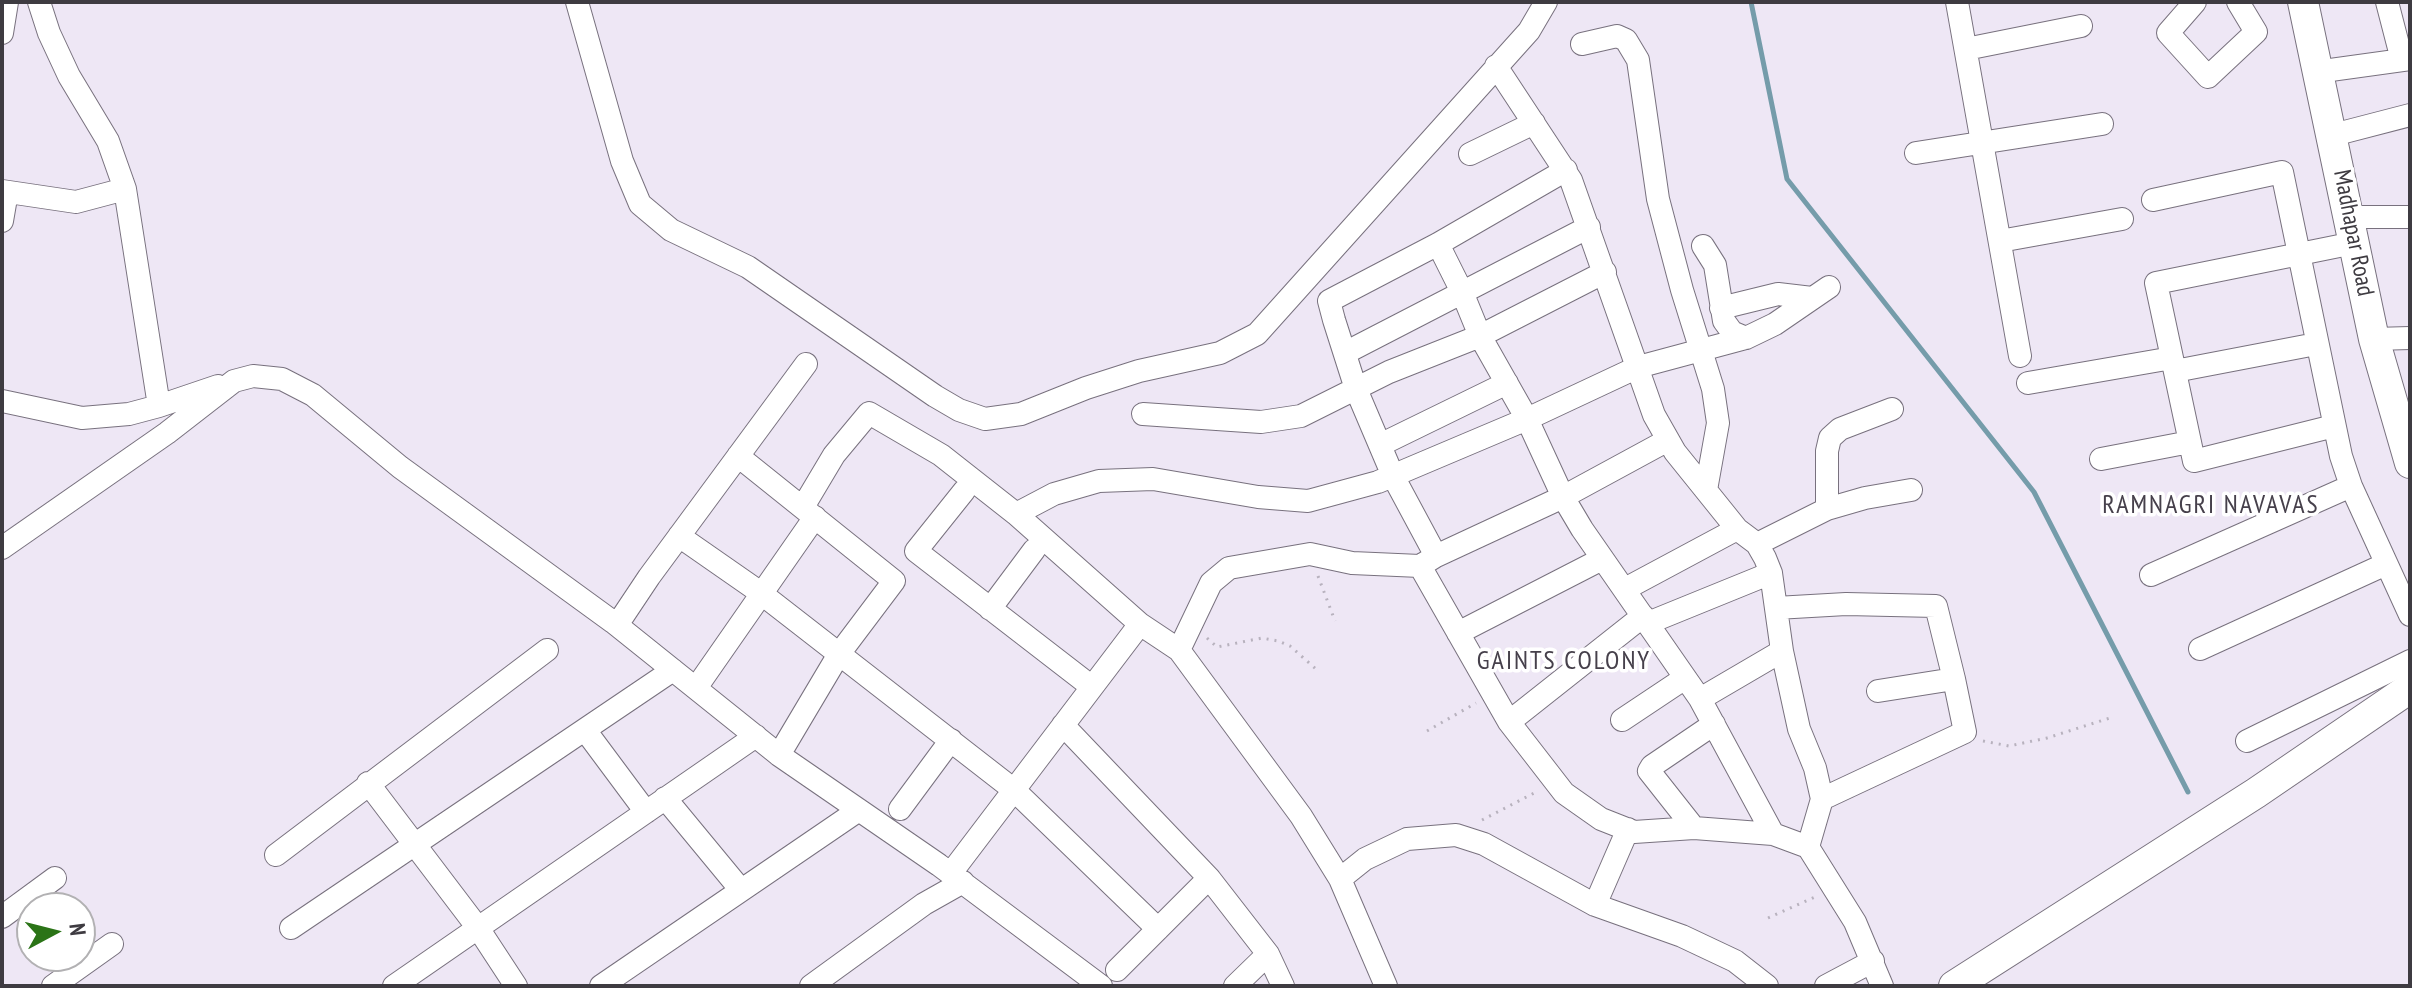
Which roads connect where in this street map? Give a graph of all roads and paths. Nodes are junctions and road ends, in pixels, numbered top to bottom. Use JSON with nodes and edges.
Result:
{"nodes":[{"id":1,"x":7,"y":2,"type":"edge"},
{"id":2,"x":39,"y":2,"type":"edge"},
{"id":3,"x":577,"y":2,"type":"edge"},
{"id":4,"x":1546,"y":2,"type":"edge"},
{"id":5,"x":1957,"y":2,"type":"edge"},
{"id":6,"x":2195,"y":2,"type":"edge"},
{"id":7,"x":2238,"y":2,"type":"edge"},
{"id":8,"x":2303,"y":2,"type":"edge"},
{"id":9,"x":2387,"y":2,"type":"edge"},
{"id":10,"x":2081,"y":26,"type":"dead end"},
{"id":11,"x":2,"y":33,"type":"edge"},
{"id":12,"x":1582,"y":44,"type":"dead end"},
{"id":13,"x":1966,"y":49,"type":"junction"},
{"id":14,"x":2406,"y":60,"type":"edge"},
{"id":15,"x":1496,"y":66,"type":"junction"},
{"id":16,"x":2316,"y":72,"type":"junction"},
{"id":17,"x":2410,"y":115,"type":"edge"},
{"id":18,"x":1534,"y":123,"type":"junction"},
{"id":19,"x":2102,"y":124,"type":"dead end"},
{"id":20,"x":2333,"y":135,"type":"junction"},
{"id":21,"x":1982,"y":143,"type":"junction"},
{"id":22,"x":1916,"y":153,"type":"dead end"},
{"id":23,"x":1470,"y":154,"type":"dead end"},
{"id":24,"x":1566,"y":170,"type":"junction"},
{"id":25,"x":125,"y":189,"type":"junction"},
{"id":26,"x":4,"y":192,"type":"edge"},
{"id":27,"x":2153,"y":200,"type":"dead end"},
{"id":28,"x":2410,"y":217,"type":"edge"},
{"id":29,"x":2122,"y":219,"type":"dead end"},
{"id":30,"x":2,"y":221,"type":"edge"},
{"id":31,"x":1589,"y":227,"type":"junction"},
{"id":32,"x":2352,"y":230,"type":"junction"},
{"id":33,"x":2000,"y":241,"type":"junction"},
{"id":34,"x":1438,"y":244,"type":"junction"},
{"id":35,"x":1703,"y":246,"type":"dead end"},
{"id":36,"x":2301,"y":254,"type":"junction"},
{"id":37,"x":1605,"y":272,"type":"junction"},
{"id":38,"x":1462,"y":292,"type":"junction"},
{"id":39,"x":1721,"y":308,"type":"junction"},
{"id":40,"x":1480,"y":336,"type":"junction"},
{"id":41,"x":1746,"y":338,"type":"junction"},
{"id":42,"x":2410,"y":338,"type":"edge"},
{"id":43,"x":2374,"y":339,"type":"junction"},
{"id":44,"x":2316,"y":344,"type":"junction"},
{"id":45,"x":1701,"y":350,"type":"junction"},
{"id":46,"x":1345,"y":353,"type":"junction"},
{"id":47,"x":2020,"y":356,"type":"dead end"},
{"id":48,"x":806,"y":364,"type":"dead end"},
{"id":49,"x":2173,"y":364,"type":"junction"},
{"id":50,"x":1638,"y":367,"type":"junction"},
{"id":51,"x":234,"y":381,"type":"junction"},
{"id":52,"x":1507,"y":383,"type":"junction"},
{"id":53,"x":2028,"y":383,"type":"dead end"},
{"id":54,"x":1356,"y":389,"type":"junction"},
{"id":55,"x":2,"y":401,"type":"edge"},
{"id":56,"x":159,"y":406,"type":"junction"},
{"id":57,"x":1892,"y":409,"type":"dead end"},
{"id":58,"x":1143,"y":414,"type":"dead end"},
{"id":59,"x":1527,"y":419,"type":"junction"},
{"id":60,"x":2334,"y":426,"type":"junction"},
{"id":61,"x":1668,"y":440,"type":"junction"},
{"id":62,"x":2190,"y":442,"type":"junction"},
{"id":63,"x":1380,"y":445,"type":"junction"},
{"id":64,"x":738,"y":456,"type":"junction"},
{"id":65,"x":2101,"y":459,"type":"dead end"},
{"id":66,"x":2410,"y":463,"type":"edge"},
{"id":67,"x":1393,"y":476,"type":"junction"},
{"id":68,"x":2351,"y":486,"type":"junction"},
{"id":69,"x":1706,"y":490,"type":"junction"},
{"id":70,"x":1911,"y":490,"type":"dead end"},
{"id":71,"x":964,"y":491,"type":"dead end"},
{"id":72,"x":1563,"y":497,"type":"junction"},
{"id":73,"x":1827,"y":509,"type":"junction"},
{"id":74,"x":809,"y":512,"type":"junction"},
{"id":75,"x":1016,"y":514,"type":"junction"},
{"id":76,"x":1737,"y":529,"type":"junction"},
{"id":77,"x":679,"y":536,"type":"junction"},
{"id":78,"x":1757,"y":544,"type":"junction"},
{"id":79,"x":2,"y":548,"type":"edge"},
{"id":80,"x":1034,"y":550,"type":"dead end"},
{"id":81,"x":1310,"y":554,"type":"junction"},
{"id":82,"x":1602,"y":559,"type":"junction"},
{"id":83,"x":1428,"y":561,"type":"junction"},
{"id":84,"x":2386,"y":564,"type":"junction"},
{"id":85,"x":1771,"y":573,"type":"junction"},
{"id":86,"x":2151,"y":575,"type":"dead end"},
{"id":87,"x":1625,"y":589,"type":"junction"},
{"id":88,"x":763,"y":595,"type":"junction"},
{"id":89,"x":1776,"y":608,"type":"junction"},
{"id":90,"x":990,"y":609,"type":"junction"},
{"id":91,"x":2410,"y":615,"type":"edge"},
{"id":92,"x":1645,"y":619,"type":"junction"},
{"id":93,"x":1335,"y":621,"type":"dead end"},
{"id":94,"x":1193,"y":623,"type":"junction"},
{"id":95,"x":1140,"y":624,"type":"junction"},
{"id":96,"x":617,"y":625,"type":"junction"},
{"id":97,"x":1458,"y":633,"type":"junction"},
{"id":98,"x":2200,"y":649,"type":"dead end"},
{"id":99,"x":547,"y":650,"type":"dead end"},
{"id":100,"x":1179,"y":650,"type":"junction"},
{"id":101,"x":1782,"y":651,"type":"junction"},
{"id":102,"x":839,"y":654,"type":"junction"},
{"id":103,"x":1316,"y":669,"type":"dead end"},
{"id":104,"x":673,"y":670,"type":"junction"},
{"id":105,"x":1685,"y":678,"type":"junction"},
{"id":106,"x":1954,"y":679,"type":"junction"},
{"id":107,"x":2409,"y":684,"type":"edge"},
{"id":108,"x":1092,"y":687,"type":"junction"},
{"id":109,"x":696,"y":688,"type":"junction"},
{"id":110,"x":1878,"y":691,"type":"dead end"},
{"id":111,"x":1493,"y":694,"type":"junction"},
{"id":112,"x":1700,"y":699,"type":"junction"},
{"id":113,"x":2113,"y":717,"type":"dead end"},
{"id":114,"x":1622,"y":720,"type":"dead end"},
{"id":115,"x":1509,"y":722,"type":"junction"},
{"id":116,"x":1714,"y":724,"type":"junction"},
{"id":117,"x":1063,"y":725,"type":"junction"},
{"id":118,"x":585,"y":730,"type":"junction"},
{"id":119,"x":1427,"y":731,"type":"dead end"},
{"id":120,"x":1965,"y":732,"type":"junction"},
{"id":121,"x":756,"y":736,"type":"junction"},
{"id":122,"x":951,"y":740,"type":"junction"},
{"id":123,"x":2247,"y":741,"type":"dead end"},
{"id":124,"x":779,"y":755,"type":"junction"},
{"id":125,"x":1555,"y":781,"type":"junction"},
{"id":126,"x":368,"y":783,"type":"junction"},
{"id":127,"x":1014,"y":790,"type":"junction"},
{"id":128,"x":665,"y":798,"type":"junction"},
{"id":129,"x":1822,"y":799,"type":"junction"},
{"id":130,"x":900,"y":809,"type":"dead end"},
{"id":131,"x":859,"y":810,"type":"junction"},
{"id":132,"x":646,"y":812,"type":"junction"},
{"id":133,"x":1482,"y":820,"type":"dead end"},
{"id":134,"x":1694,"y":828,"type":"junction"},
{"id":135,"x":1628,"y":829,"type":"junction"},
{"id":136,"x":1773,"y":834,"type":"junction"},
{"id":137,"x":416,"y":843,"type":"junction"},
{"id":138,"x":1808,"y":847,"type":"junction"},
{"id":139,"x":276,"y":855,"type":"dead end"},
{"id":140,"x":55,"y":878,"type":"dead end"},
{"id":141,"x":957,"y":878,"type":"junction"},
{"id":142,"x":1209,"y":878,"type":"junction"},
{"id":143,"x":1340,"y":879,"type":"junction"},
{"id":144,"x":1835,"y":888,"type":"junction"},
{"id":145,"x":741,"y":890,"type":"junction"},
{"id":146,"x":1595,"y":905,"type":"junction"},
{"id":147,"x":2,"y":917,"type":"edge"},
{"id":148,"x":1768,"y":918,"type":"dead end"},
{"id":149,"x":291,"y":928,"type":"dead end"},
{"id":150,"x":478,"y":928,"type":"junction"},
{"id":151,"x":1158,"y":929,"type":"junction"},
{"id":152,"x":112,"y":944,"type":"dead end"},
{"id":153,"x":1268,"y":954,"type":"junction"},
{"id":154,"x":1873,"y":961,"type":"junction"},
{"id":155,"x":1117,"y":970,"type":"dead end"},
{"id":156,"x":53,"y":986,"type":"edge"},
{"id":157,"x":394,"y":986,"type":"edge"},
{"id":158,"x":516,"y":986,"type":"edge"},
{"id":159,"x":601,"y":986,"type":"edge"},
{"id":160,"x":811,"y":986,"type":"edge"},
{"id":161,"x":1101,"y":986,"type":"edge"},
{"id":162,"x":1235,"y":986,"type":"edge"},
{"id":163,"x":1283,"y":986,"type":"edge"},
{"id":164,"x":1386,"y":986,"type":"edge"},
{"id":165,"x":1767,"y":986,"type":"edge"},
{"id":166,"x":1826,"y":986,"type":"edge"},
{"id":167,"x":1882,"y":986,"type":"edge"},
{"id":168,"x":1954,"y":986,"type":"edge"}],
"edges":[{"from":1,"to":11,"type":"street"},
{"from":2,"to":25,"type":"street"},
{"from":3,"to":15,"type":"street"},
{"from":4,"to":15,"type":"street"},
{"from":5,"to":13,"type":"street"},
{"from":6,"to":7,"type":"street"},
{"from":8,"to":16,"type":"street","name":"Madhapar Road"},
{"from":9,"to":14,"type":"street"},
{"from":10,"to":13,"type":"street"},
{"from":12,"to":45,"type":"street"},
{"from":13,"to":21,"type":"street"},
{"from":14,"to":16,"type":"street"},
{"from":15,"to":18,"type":"street"},
{"from":16,"to":20,"type":"street","name":"Madhapar Road"},
{"from":17,"to":20,"type":"street"},
{"from":18,"to":23,"type":"street"},
{"from":18,"to":24,"type":"street"},
{"from":19,"to":21,"type":"street"},
{"from":20,"to":32,"type":"street","name":"Madhapar Road"},
{"from":21,"to":22,"type":"street"},
{"from":21,"to":33,"type":"street"},
{"from":24,"to":31,"type":"street"},
{"from":24,"to":34,"type":"street"},
{"from":25,"to":26,"type":"street"},
{"from":25,"to":56,"type":"street"},
{"from":26,"to":30,"type":"street"},
{"from":27,"to":36,"type":"street"},
{"from":28,"to":32,"type":"street"},
{"from":29,"to":33,"type":"street"},
{"from":31,"to":37,"type":"street"},
{"from":31,"to":38,"type":"street"},
{"from":32,"to":36,"type":"street"},
{"from":32,"to":43,"type":"street","name":"Madhapar Road"},
{"from":33,"to":47,"type":"street"},
{"from":34,"to":38,"type":"street"},
{"from":34,"to":46,"type":"street"},
{"from":35,"to":39,"type":"street"},
{"from":36,"to":44,"type":"street"},
{"from":36,"to":49,"type":"street"},
{"from":37,"to":40,"type":"street"},
{"from":37,"to":50,"type":"street"},
{"from":38,"to":40,"type":"street"},
{"from":38,"to":46,"type":"street"},
{"from":39,"to":41,"type":"street"},
{"from":39,"to":41,"type":"street"},
{"from":40,"to":52,"type":"street"},
{"from":40,"to":54,"type":"street"},
{"from":41,"to":45,"type":"street"},
{"from":42,"to":43,"type":"street"},
{"from":43,"to":66,"type":"street","name":"Madhapar Road"},
{"from":44,"to":49,"type":"street"},
{"from":44,"to":60,"type":"street"},
{"from":45,"to":50,"type":"street"},
{"from":45,"to":69,"type":"street"},
{"from":46,"to":54,"type":"street"},
{"from":48,"to":64,"type":"street"},
{"from":49,"to":53,"type":"street"},
{"from":49,"to":62,"type":"street"},
{"from":50,"to":59,"type":"street"},
{"from":50,"to":61,"type":"street"},
{"from":51,"to":56,"type":"street"},
{"from":51,"to":79,"type":"street"},
{"from":51,"to":96,"type":"street"},
{"from":52,"to":59,"type":"street"},
{"from":52,"to":63,"type":"street"},
{"from":54,"to":58,"type":"street"},
{"from":54,"to":63,"type":"street"},
{"from":55,"to":56,"type":"street"},
{"from":57,"to":73,"type":"street"},
{"from":59,"to":67,"type":"street"},
{"from":59,"to":72,"type":"street"},
{"from":60,"to":62,"type":"street"},
{"from":60,"to":68,"type":"street"},
{"from":61,"to":69,"type":"street"},
{"from":61,"to":72,"type":"street"},
{"from":62,"to":65,"type":"street"},
{"from":63,"to":67,"type":"street"},
{"from":64,"to":74,"type":"street"},
{"from":64,"to":77,"type":"street"},
{"from":67,"to":75,"type":"street"},
{"from":67,"to":83,"type":"street"},
{"from":68,"to":84,"type":"street"},
{"from":68,"to":86,"type":"street"},
{"from":69,"to":76,"type":"street"},
{"from":70,"to":73,"type":"street"},
{"from":71,"to":90,"type":"street"},
{"from":72,"to":82,"type":"street"},
{"from":72,"to":83,"type":"street"},
{"from":73,"to":78,"type":"street"},
{"from":74,"to":75,"type":"street"},
{"from":74,"to":88,"type":"street"},
{"from":74,"to":102,"type":"street"},
{"from":75,"to":95,"type":"street"},
{"from":76,"to":78,"type":"street"},
{"from":76,"to":87,"type":"street"},
{"from":77,"to":88,"type":"street"},
{"from":77,"to":96,"type":"street"},
{"from":78,"to":85,"type":"street"},
{"from":80,"to":90,"type":"street"},
{"from":81,"to":83,"type":"street"},
{"from":81,"to":93,"type":"path"},
{"from":81,"to":94,"type":"street"},
{"from":82,"to":87,"type":"street"},
{"from":82,"to":97,"type":"street"},
{"from":83,"to":97,"type":"street"},
{"from":84,"to":91,"type":"street"},
{"from":84,"to":98,"type":"street"},
{"from":85,"to":89,"type":"street"},
{"from":85,"to":92,"type":"street"},
{"from":87,"to":92,"type":"street"},
{"from":88,"to":102,"type":"street"},
{"from":88,"to":109,"type":"street"},
{"from":89,"to":101,"type":"street"},
{"from":89,"to":106,"type":"street"},
{"from":90,"to":108,"type":"street"},
{"from":92,"to":105,"type":"street"},
{"from":92,"to":115,"type":"street"},
{"from":94,"to":100,"type":"street"},
{"from":94,"to":103,"type":"path"},
{"from":95,"to":100,"type":"street"},
{"from":95,"to":108,"type":"street"},
{"from":96,"to":104,"type":"street"},
{"from":97,"to":111,"type":"street"},
{"from":99,"to":126,"type":"street"},
{"from":100,"to":143,"type":"street"},
{"from":101,"to":112,"type":"street"},
{"from":101,"to":129,"type":"street"},
{"from":102,"to":122,"type":"street"},
{"from":102,"to":124,"type":"street"},
{"from":104,"to":109,"type":"street"},
{"from":104,"to":118,"type":"street"},
{"from":105,"to":112,"type":"street"},
{"from":105,"to":114,"type":"street"},
{"from":106,"to":110,"type":"street"},
{"from":106,"to":120,"type":"street"},
{"from":107,"to":123,"type":"street"},
{"from":107,"to":168,"type":"street"},
{"from":108,"to":117,"type":"street"},
{"from":109,"to":121,"type":"street"},
{"from":111,"to":115,"type":"street"},
{"from":111,"to":119,"type":"path"},
{"from":112,"to":116,"type":"street"},
{"from":113,"to":120,"type":"path"},
{"from":115,"to":125,"type":"street"},
{"from":116,"to":134,"type":"street"},
{"from":116,"to":136,"type":"street"},
{"from":117,"to":127,"type":"street"},
{"from":117,"to":142,"type":"street"},
{"from":118,"to":132,"type":"street"},
{"from":118,"to":137,"type":"street"},
{"from":120,"to":129,"type":"street"},
{"from":121,"to":124,"type":"street"},
{"from":121,"to":128,"type":"street"},
{"from":122,"to":127,"type":"street"},
{"from":122,"to":130,"type":"street"},
{"from":124,"to":131,"type":"street"},
{"from":125,"to":133,"type":"path"},
{"from":125,"to":135,"type":"street"},
{"from":126,"to":137,"type":"street"},
{"from":126,"to":139,"type":"street"},
{"from":127,"to":141,"type":"street"},
{"from":127,"to":151,"type":"street"},
{"from":128,"to":132,"type":"street"},
{"from":128,"to":145,"type":"street"},
{"from":129,"to":138,"type":"street"},
{"from":131,"to":141,"type":"street"},
{"from":131,"to":145,"type":"street"},
{"from":132,"to":150,"type":"street"},
{"from":134,"to":135,"type":"street"},
{"from":134,"to":136,"type":"street"},
{"from":135,"to":146,"type":"street"},
{"from":136,"to":138,"type":"street"},
{"from":137,"to":149,"type":"street"},
{"from":137,"to":150,"type":"street"},
{"from":138,"to":144,"type":"street"},
{"from":140,"to":147,"type":"street"},
{"from":141,"to":160,"type":"street"},
{"from":141,"to":161,"type":"street"},
{"from":142,"to":151,"type":"street"},
{"from":142,"to":153,"type":"street"},
{"from":143,"to":146,"type":"street"},
{"from":143,"to":164,"type":"street"},
{"from":144,"to":148,"type":"path"},
{"from":144,"to":154,"type":"street"},
{"from":145,"to":159,"type":"street"},
{"from":146,"to":165,"type":"street"},
{"from":150,"to":157,"type":"street"},
{"from":150,"to":158,"type":"street"},
{"from":151,"to":155,"type":"street"},
{"from":152,"to":156,"type":"street"},
{"from":153,"to":162,"type":"street"},
{"from":153,"to":163,"type":"street"},
{"from":154,"to":166,"type":"street"},
{"from":154,"to":167,"type":"street"}]}
